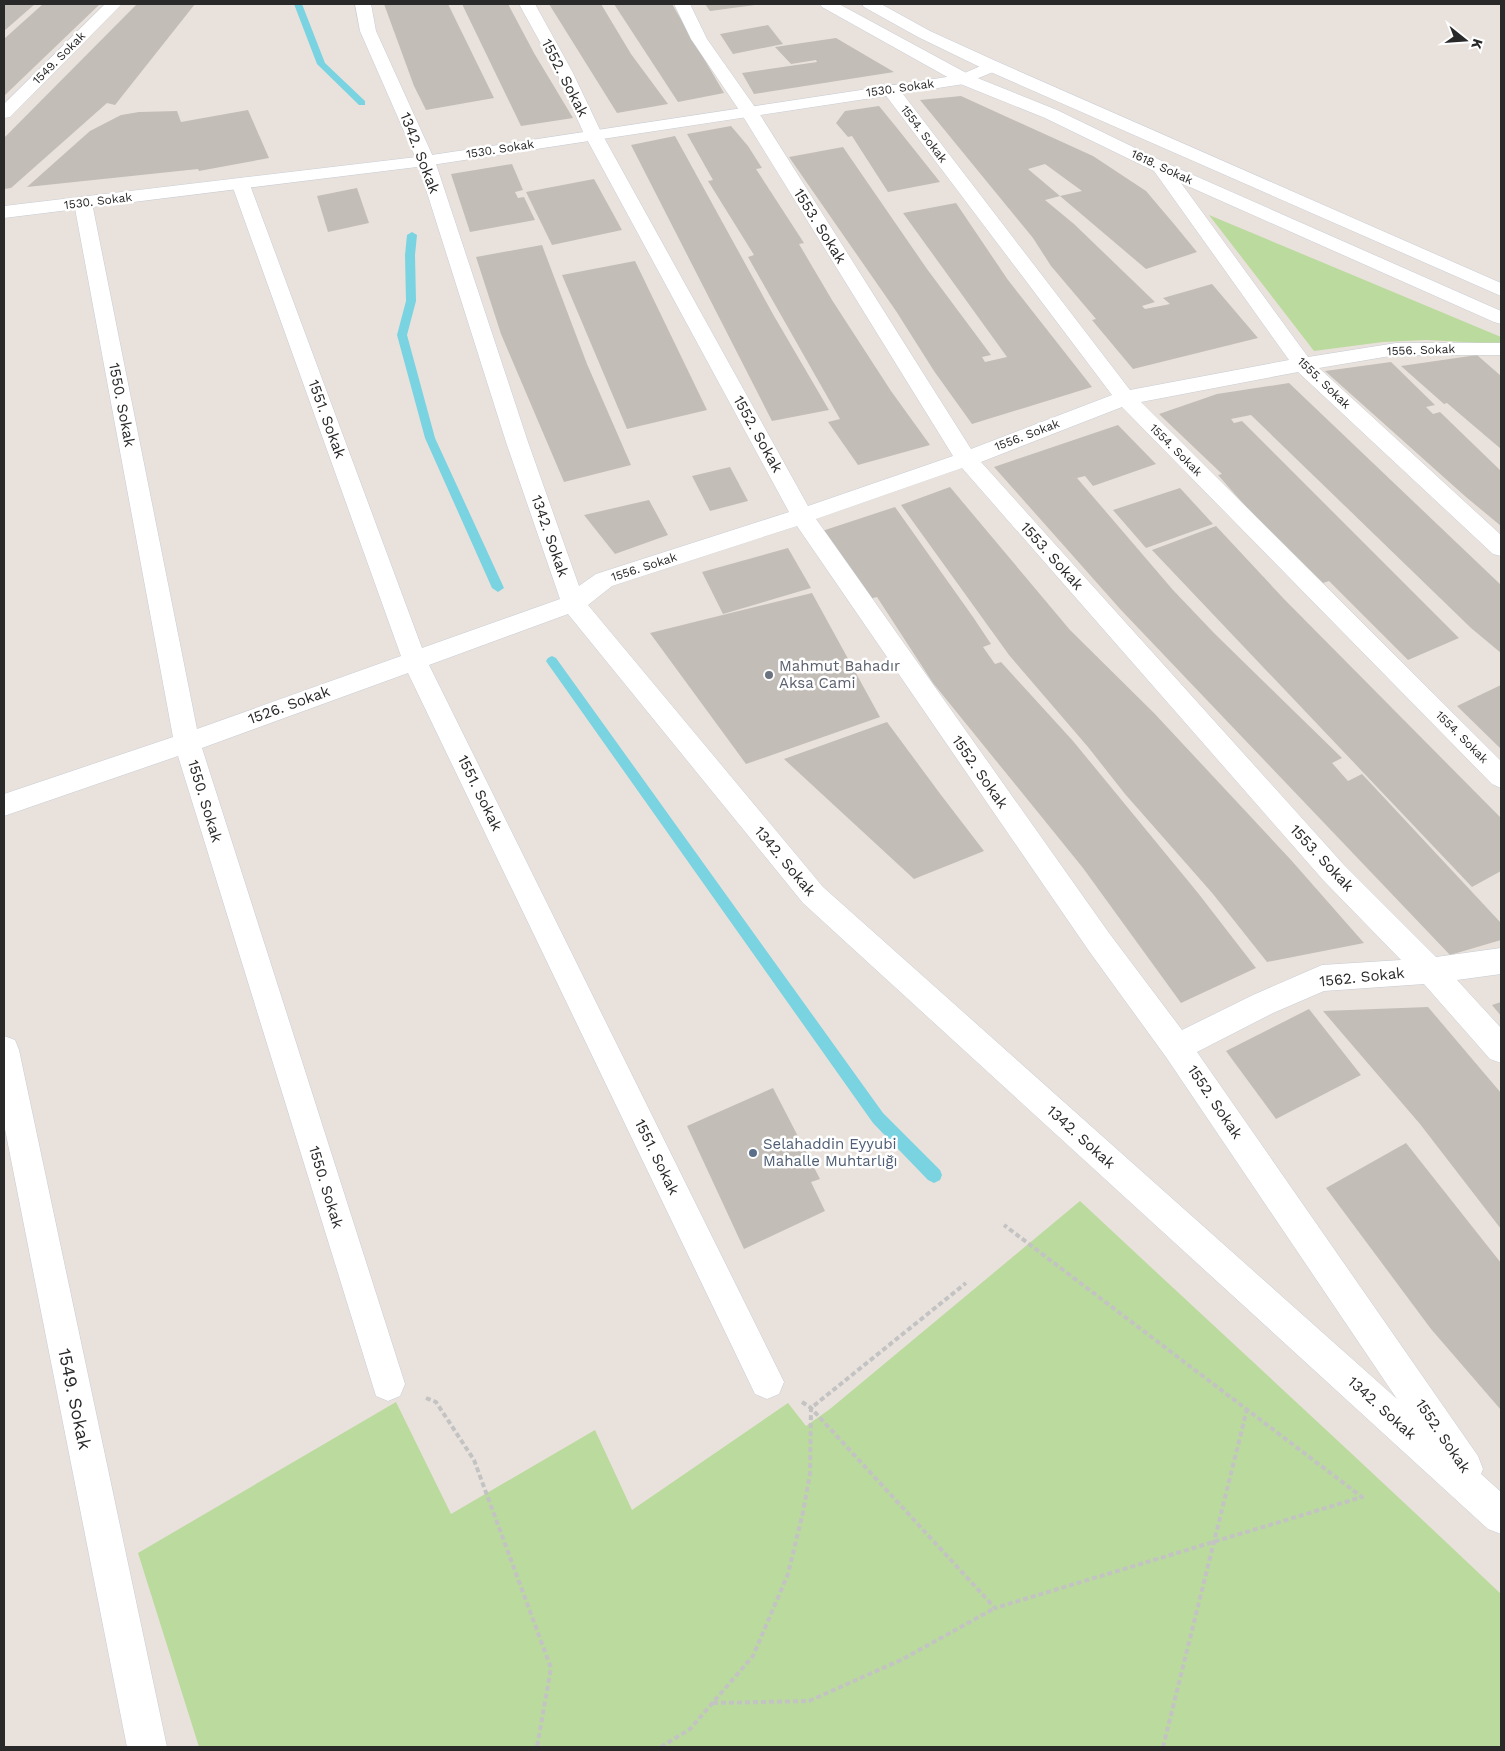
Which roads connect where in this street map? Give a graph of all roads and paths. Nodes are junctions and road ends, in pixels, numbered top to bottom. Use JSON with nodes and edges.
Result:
{"nodes":[{"id":1,"x":114,"y":4,"type":"edge"},
{"id":2,"x":363,"y":4,"type":"edge"},
{"id":3,"x":527,"y":4,"type":"edge"},
{"id":4,"x":682,"y":4,"type":"edge"},
{"id":5,"x":828,"y":4,"type":"edge"},
{"id":6,"x":870,"y":4,"type":"edge"},
{"id":7,"x":992,"y":66,"type":"junction"},
{"id":8,"x":964,"y":79,"type":"junction"},
{"id":9,"x":890,"y":89,"type":"junction"},
{"id":10,"x":748,"y":110,"type":"junction"},
{"id":11,"x":4,"y":113,"type":"edge"},
{"id":12,"x":593,"y":134,"type":"junction"},
{"id":13,"x":426,"y":161,"type":"junction"},
{"id":14,"x":1160,"y":167,"type":"junction"},
{"id":15,"x":241,"y":185,"type":"junction"},
{"id":16,"x":83,"y":203,"type":"junction"},
{"id":17,"x":4,"y":212,"type":"edge"},
{"id":18,"x":1501,"y":290,"type":"edge"},
{"id":19,"x":1501,"y":318,"type":"edge"},
{"id":20,"x":1501,"y":349,"type":"edge"},
{"id":21,"x":1303,"y":365,"type":"junction"},
{"id":22,"x":1125,"y":398,"type":"junction"},
{"id":23,"x":966,"y":459,"type":"junction"},
{"id":24,"x":802,"y":516,"type":"junction"},
{"id":25,"x":1501,"y":548,"type":"edge"},
{"id":26,"x":573,"y":603,"type":"junction"},
{"id":27,"x":414,"y":659,"type":"junction"},
{"id":28,"x":187,"y":743,"type":"junction"},
{"id":29,"x":1501,"y":777,"type":"edge"},
{"id":30,"x":4,"y":806,"type":"edge"},
{"id":31,"x":1501,"y":961,"type":"edge"},
{"id":32,"x":1430,"y":970,"type":"junction"},
{"id":33,"x":1177,"y":1047,"type":"junction"},
{"id":34,"x":1501,"y":1049,"type":"edge"},
{"id":35,"x":4,"y":1050,"type":"edge"},
{"id":36,"x":1004,"y":1225,"type":"dead end"},
{"id":37,"x":966,"y":1283,"type":"dead end"},
{"id":38,"x":767,"y":1382,"type":"joint"},
{"id":39,"x":388,"y":1384,"type":"joint"},
{"id":40,"x":811,"y":1408,"type":"junction"},
{"id":41,"x":1247,"y":1409,"type":"junction"},
{"id":42,"x":1496,"y":1510,"type":"edge"},
{"id":43,"x":1213,"y":1543,"type":"junction"},
{"id":44,"x":995,"y":1608,"type":"junction"},
{"id":45,"x":713,"y":1702,"type":"junction"},
{"id":46,"x":147,"y":1747,"type":"edge"},
{"id":47,"x":537,"y":1747,"type":"edge"},
{"id":48,"x":661,"y":1747,"type":"edge"},
{"id":49,"x":1163,"y":1747,"type":"edge"}],
"edges":[{"from":1,"to":11,"type":"street","name":"1549. Sokak"},
{"from":2,"to":13,"type":"street","name":"1342. Sokak"},
{"from":3,"to":12,"type":"street","name":"1552. Sokak"},
{"from":4,"to":10,"type":"street","name":"1553. Sokak"},
{"from":5,"to":8,"type":"street","name":"1618. Sokak"},
{"from":6,"to":7,"type":"street","name":"1618. Sokak"},
{"from":7,"to":8,"type":"street","name":"1530. Sokak"},
{"from":7,"to":18,"type":"street","name":"1618. Sokak"},
{"from":8,"to":9,"type":"street","name":"1530. Sokak"},
{"from":8,"to":14,"type":"street","name":"1618. Sokak"},
{"from":9,"to":10,"type":"street","name":"1530. Sokak"},
{"from":9,"to":22,"type":"street","name":"1554. Sokak"},
{"from":10,"to":12,"type":"street","name":"1530. Sokak"},
{"from":10,"to":23,"type":"street","name":"1553. Sokak"},
{"from":12,"to":13,"type":"street","name":"1530. Sokak"},
{"from":12,"to":24,"type":"street","name":"1552. Sokak"},
{"from":13,"to":15,"type":"street","name":"1530. Sokak"},
{"from":13,"to":26,"type":"street","name":"1342. Sokak"},
{"from":14,"to":19,"type":"street","name":"1618. Sokak"},
{"from":14,"to":21,"type":"street","name":"1555. Sokak"},
{"from":15,"to":16,"type":"street","name":"1530. Sokak"},
{"from":15,"to":27,"type":"street","name":"1551. Sokak"},
{"from":16,"to":17,"type":"street","name":"1530. Sokak"},
{"from":16,"to":28,"type":"street","name":"1550. Sokak"},
{"from":20,"to":21,"type":"street","name":"1556. Sokak"},
{"from":21,"to":22,"type":"street","name":"1556. Sokak"},
{"from":21,"to":25,"type":"street","name":"1555. Sokak"},
{"from":22,"to":23,"type":"street","name":"1556. Sokak"},
{"from":22,"to":29,"type":"street","name":"1554. Sokak"},
{"from":23,"to":24,"type":"street","name":"1556. Sokak"},
{"from":23,"to":32,"type":"street","name":"1553. Sokak"},
{"from":24,"to":26,"type":"street","name":"1556. Sokak"},
{"from":24,"to":33,"type":"street","name":"1552. Sokak"},
{"from":26,"to":27,"type":"street","name":"1526. Sokak"},
{"from":26,"to":42,"type":"street","name":"1342. Sokak"},
{"from":27,"to":28,"type":"street","name":"1526. Sokak"},
{"from":27,"to":38,"type":"street","name":"1551. Sokak"},
{"from":28,"to":30,"type":"street","name":"1526. Sokak"},
{"from":28,"to":39,"type":"street","name":"1550. Sokak"},
{"from":31,"to":32,"type":"street","name":"1562. Sokak"},
{"from":32,"to":33,"type":"street","name":"1562. Sokak"},
{"from":32,"to":34,"type":"street","name":"1553. Sokak"},
{"from":33,"to":42,"type":"street","name":"1552. Sokak"},
{"from":35,"to":46,"type":"street","name":"1549. Sokak"},
{"from":36,"to":41,"type":"path"},
{"from":37,"to":40,"type":"path"},
{"from":38,"to":40,"type":"path"},
{"from":39,"to":47,"type":"path"},
{"from":40,"to":44,"type":"path"},
{"from":40,"to":45,"type":"path"},
{"from":41,"to":43,"type":"path"},
{"from":41,"to":43,"type":"path"},
{"from":43,"to":44,"type":"path"},
{"from":43,"to":49,"type":"path"},
{"from":44,"to":45,"type":"path"},
{"from":45,"to":48,"type":"path"}]}
